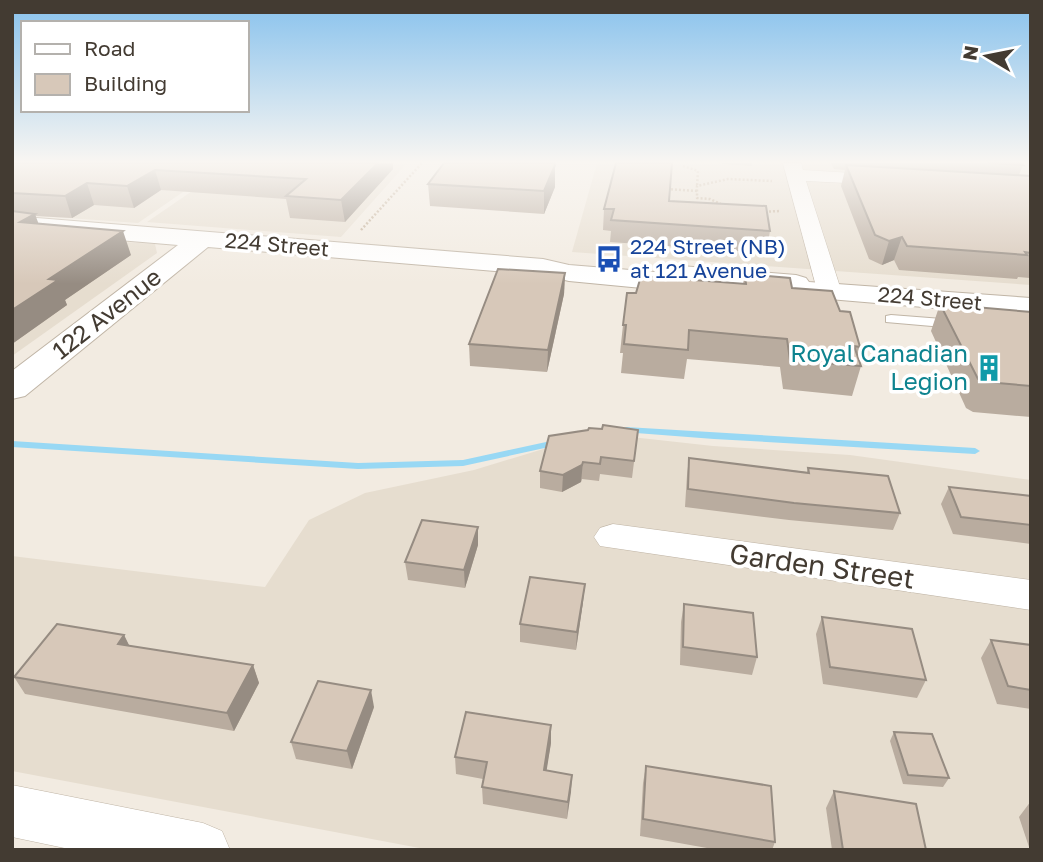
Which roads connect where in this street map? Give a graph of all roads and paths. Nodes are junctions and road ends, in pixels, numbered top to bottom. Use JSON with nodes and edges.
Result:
{"nodes":[{"id":1,"x":385,"y":203,"type":"edge"},
{"id":2,"x":720,"y":203,"type":"edge"},
{"id":3,"x":800,"y":203,"type":"edge"},
{"id":4,"x":731,"y":208,"type":"edge"},
{"id":5,"x":788,"y":211,"type":"dead end"},
{"id":6,"x":757,"y":212,"type":"edge"},
{"id":7,"x":12,"y":223,"type":"edge"},
{"id":8,"x":361,"y":230,"type":"dead end"},
{"id":9,"x":216,"y":240,"type":"junction"},
{"id":10,"x":829,"y":290,"type":"junction"},
{"id":11,"x":1031,"y":307,"type":"edge"},
{"id":12,"x":891,"y":319,"type":"dead end"},
{"id":13,"x":975,"y":326,"type":"edge"},
{"id":14,"x":12,"y":388,"type":"edge"},
{"id":15,"x":613,"y":537,"type":"dead end"},
{"id":16,"x":1031,"y":595,"type":"edge"},
{"id":17,"x":12,"y":811,"type":"edge"},
{"id":18,"x":203,"y":850,"type":"edge"}],
"edges":[{"from":1,"to":8,"type":"path"},
{"from":2,"to":4,"type":"path"},
{"from":3,"to":10,"type":"street"},
{"from":5,"to":6,"type":"path"},
{"from":7,"to":9,"type":"street","name":"224 Street"},
{"from":9,"to":10,"type":"street","name":"224 Street"},
{"from":9,"to":14,"type":"street","name":"122 Avenue"},
{"from":10,"to":11,"type":"street","name":"224 Street"},
{"from":12,"to":13,"type":"lane"},
{"from":15,"to":16,"type":"street","name":"Garden Street"},
{"from":17,"to":18,"type":"street"}]}
